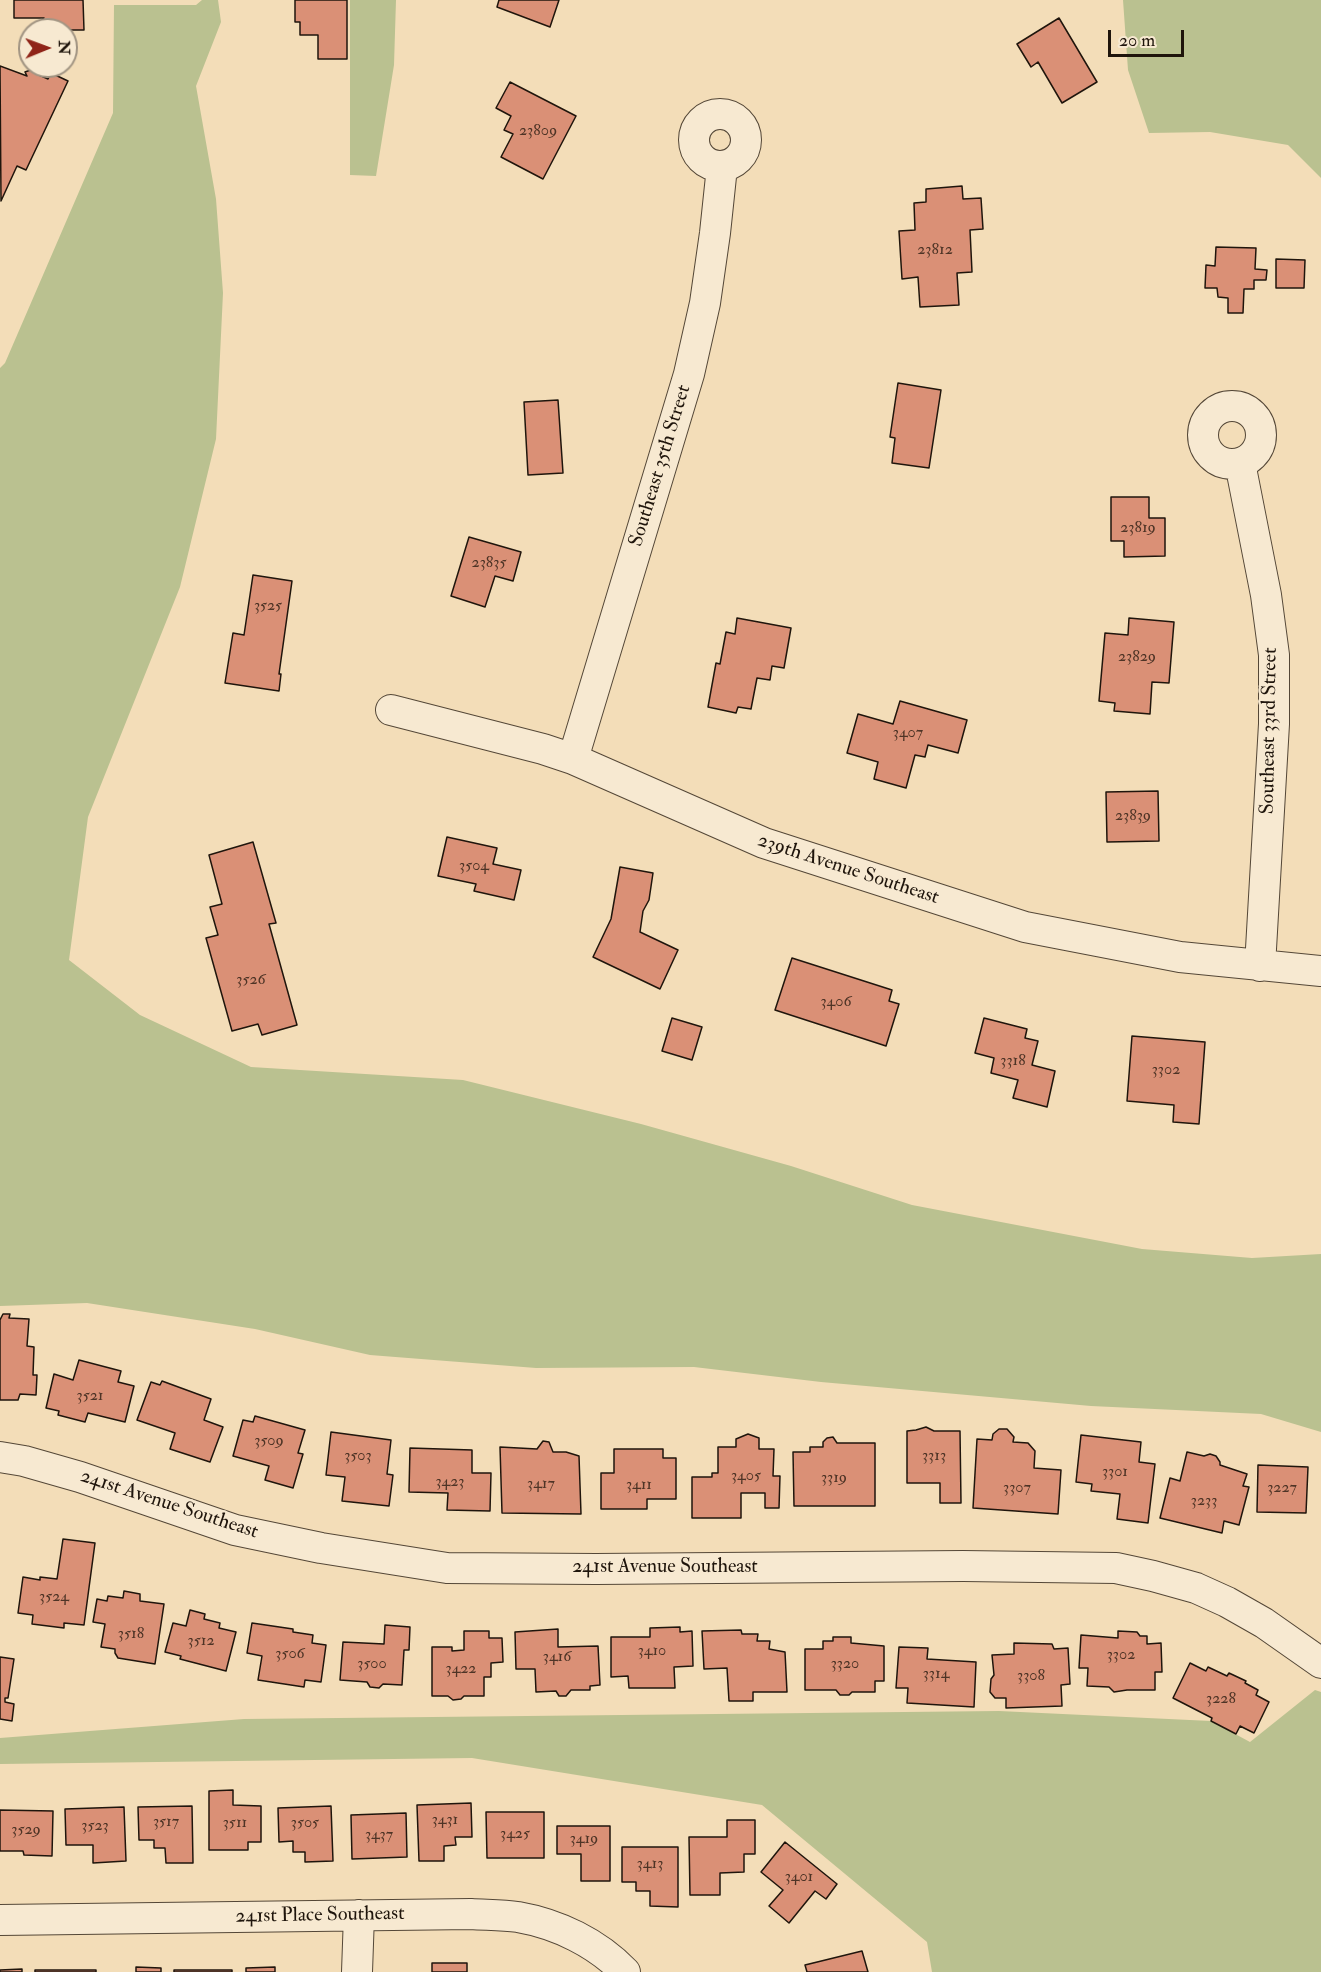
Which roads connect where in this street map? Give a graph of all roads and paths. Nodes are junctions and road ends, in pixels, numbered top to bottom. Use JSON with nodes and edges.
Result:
{"nodes":[{"id":1,"x":722,"y":167,"type":"dead end"},
{"id":2,"x":1240,"y":463,"type":"dead end"},
{"id":3,"x":391,"y":710,"type":"dead end"},
{"id":4,"x":573,"y":759,"type":"junction"},
{"id":5,"x":1260,"y":966,"type":"junction"},
{"id":6,"x":1321,"y":971,"type":"edge"},
{"id":7,"x":0,"y":1457,"type":"edge"},
{"id":8,"x":1321,"y":1663,"type":"edge"},
{"id":9,"x":359,"y":1915,"type":"junction"},
{"id":10,"x":0,"y":1920,"type":"edge"},
{"id":11,"x":357,"y":1972,"type":"edge"},
{"id":12,"x":625,"y":1972,"type":"edge"}],
"edges":[{"from":1,"to":4,"type":"street","name":"Southeast 35th Street"},
{"from":2,"to":5,"type":"street","name":"Southeast 33rd Street"},
{"from":3,"to":4,"type":"street","name":"239th Avenue Southeast"},
{"from":4,"to":5,"type":"street","name":"239th Avenue Southeast"},
{"from":5,"to":6,"type":"street","name":"239th Avenue Southeast"},
{"from":7,"to":8,"type":"street","name":"241st Avenue Southeast"},
{"from":9,"to":10,"type":"street","name":"241st Place Southeast"},
{"from":9,"to":11,"type":"street"},
{"from":9,"to":12,"type":"street","name":"241st Place Southeast"}]}
